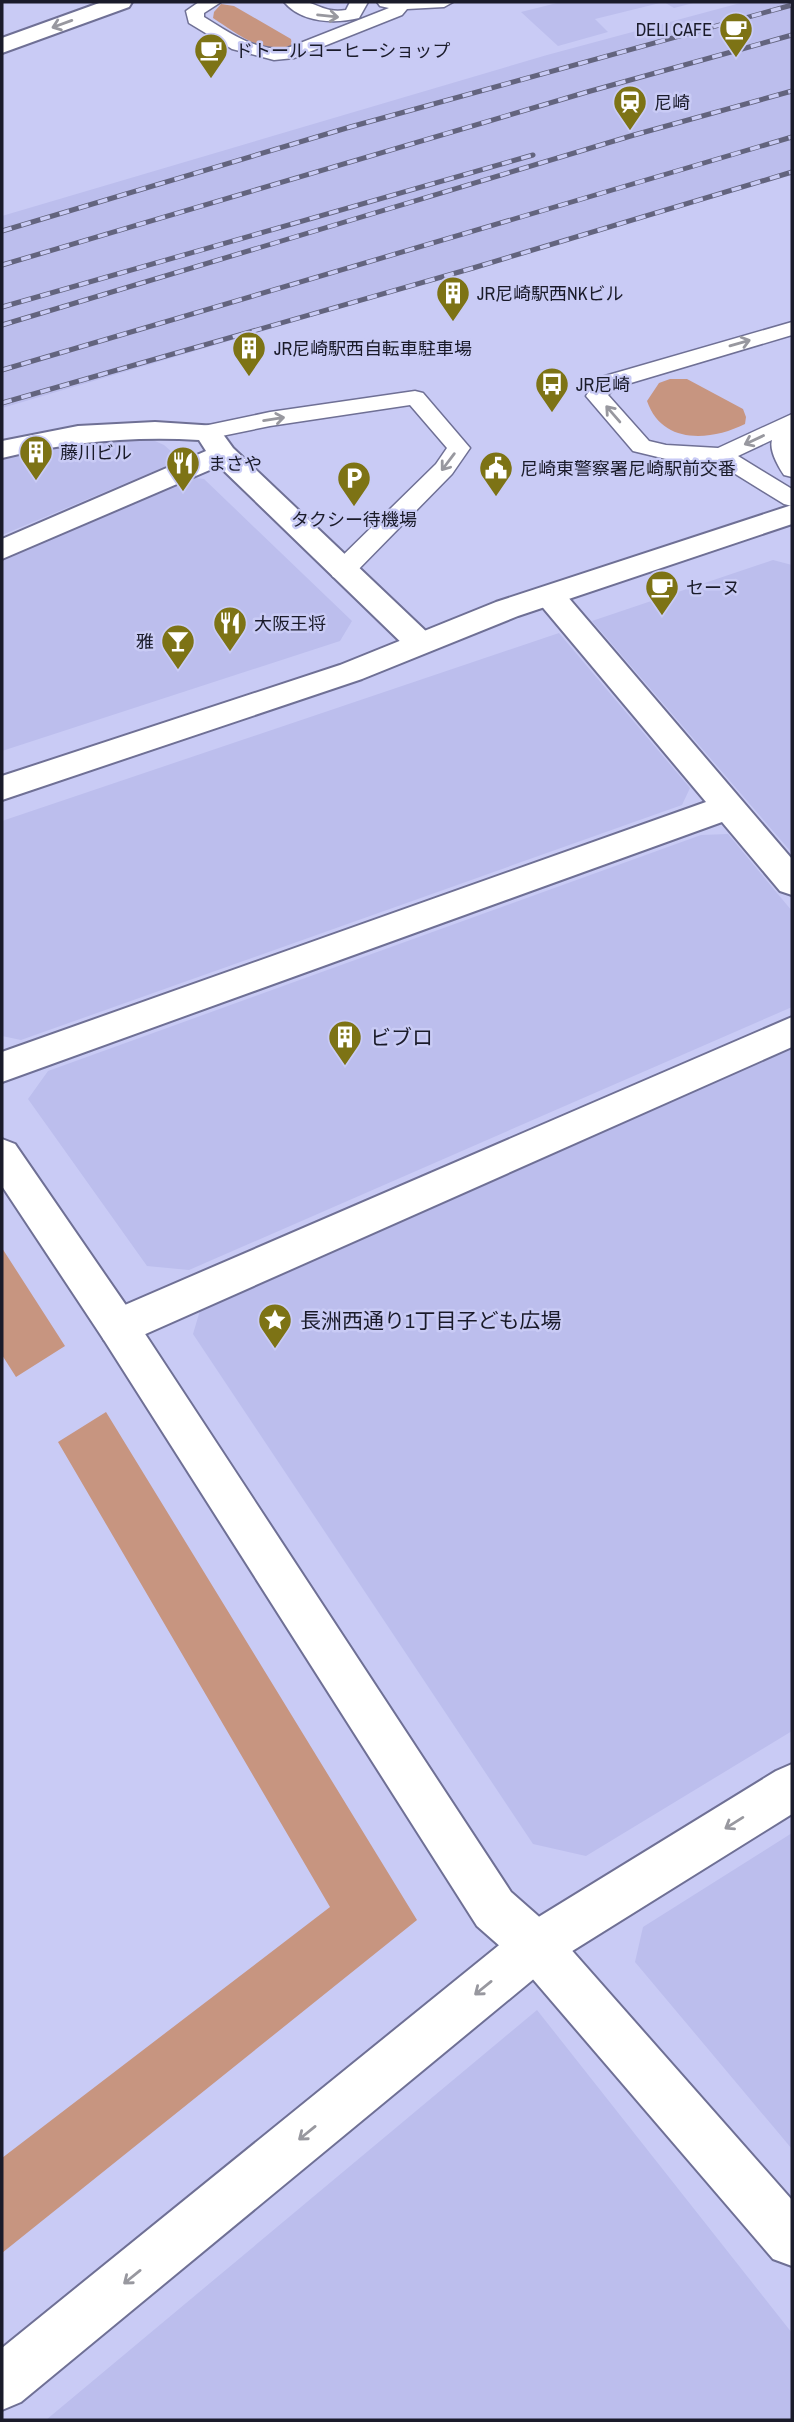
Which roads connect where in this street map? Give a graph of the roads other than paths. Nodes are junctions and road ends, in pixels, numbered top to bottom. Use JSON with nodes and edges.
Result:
{"nodes":[{"id":1,"x":121,"y":2,"type":"edge"},
{"id":2,"x":212,"y":2,"type":"edge"},
{"id":3,"x":293,"y":2,"type":"edge"},
{"id":4,"x":359,"y":2,"type":"edge"},
{"id":5,"x":398,"y":2,"type":"edge"},
{"id":6,"x":444,"y":2,"type":"edge"},
{"id":7,"x":2,"y":46,"type":"edge"},
{"id":8,"x":792,"y":328,"type":"edge"},
{"id":9,"x":790,"y":423,"type":"edge"},
{"id":10,"x":215,"y":443,"type":"junction"},
{"id":11,"x":2,"y":449,"type":"edge"},
{"id":12,"x":721,"y":455,"type":"junction"},
{"id":13,"x":792,"y":470,"type":"edge"},
{"id":14,"x":792,"y":499,"type":"edge"},
{"id":15,"x":792,"y":514,"type":"edge"},
{"id":16,"x":2,"y":550,"type":"edge"},
{"id":17,"x":342,"y":571,"type":"junction"},
{"id":18,"x":550,"y":596,"type":"junction"},
{"id":19,"x":420,"y":643,"type":"junction"},
{"id":20,"x":2,"y":788,"type":"edge"},
{"id":21,"x":728,"y":807,"type":"junction"},
{"id":22,"x":792,"y":882,"type":"edge"},
{"id":23,"x":792,"y":1031,"type":"edge"},
{"id":24,"x":2,"y":1067,"type":"edge"},
{"id":25,"x":2,"y":1155,"type":"edge"},
{"id":26,"x":118,"y":1327,"type":"junction"},
{"id":27,"x":792,"y":1787,"type":"edge"},
{"id":28,"x":536,"y":1946,"type":"junction"},
{"id":29,"x":792,"y":2240,"type":"edge"},
{"id":30,"x":2,"y":2384,"type":"edge"}],
"edges":[{"from":1,"to":7,"type":"street","one_way":true},
{"from":2,"to":5,"type":"lane"},
{"from":3,"to":4,"type":"lane","one_way":true},
{"from":5,"to":6,"type":"lane"},
{"from":12,"to":8,"type":"lane","one_way":true},
{"from":9,"to":12,"type":"lane","one_way":true},
{"from":9,"to":13,"type":"lane"},
{"from":10,"to":11,"type":"street"},
{"from":10,"to":16,"type":"street"},
{"from":10,"to":17,"type":"street"},
{"from":10,"to":17,"type":"lane","one_way":true},
{"from":12,"to":14,"type":"lane"},
{"from":15,"to":18,"type":"street"},
{"from":17,"to":19,"type":"street"},
{"from":18,"to":19,"type":"street"},
{"from":18,"to":21,"type":"street"},
{"from":19,"to":20,"type":"street"},
{"from":21,"to":22,"type":"street"},
{"from":21,"to":24,"type":"street"},
{"from":23,"to":26,"type":"street"},
{"from":25,"to":26,"type":"street"},
{"from":26,"to":28,"type":"street"},
{"from":27,"to":28,"type":"street","one_way":true},
{"from":28,"to":29,"type":"street"},
{"from":28,"to":30,"type":"street","one_way":true}]}
